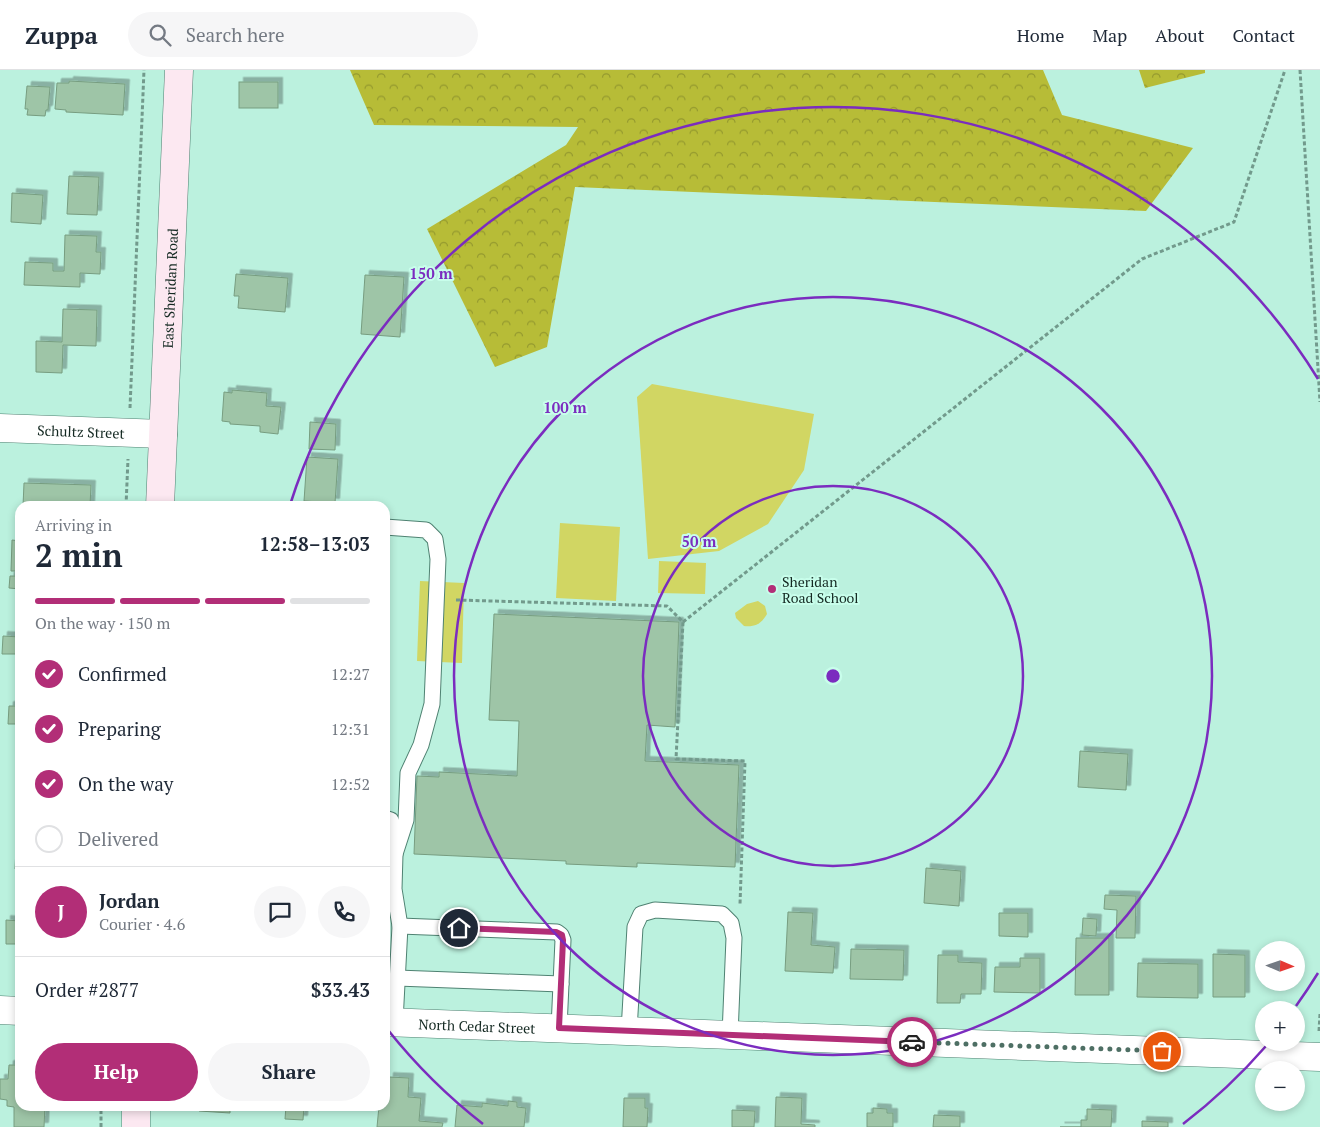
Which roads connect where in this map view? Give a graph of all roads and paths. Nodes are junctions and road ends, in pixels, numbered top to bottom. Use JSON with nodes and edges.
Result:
{"nodes":[{"id":1,"x":144,"y":70,"type":"edge"},
{"id":2,"x":179,"y":70,"type":"edge"},
{"id":3,"x":1285,"y":70,"type":"edge"},
{"id":4,"x":1300,"y":70,"type":"edge"},
{"id":5,"x":1320,"y":402,"type":"edge"},
{"id":6,"x":0,"y":428,"type":"edge"},
{"id":7,"x":129,"y":433,"type":"junction"},
{"id":8,"x":163,"y":434,"type":"junction"},
{"id":9,"x":126,"y":501,"type":"edge"},
{"id":10,"x":160,"y":501,"type":"edge"},
{"id":11,"x":390,"y":528,"type":"edge"},
{"id":12,"x":436,"y":599,"type":"junction"},
{"id":13,"x":683,"y":622,"type":"junction"},
{"id":14,"x":390,"y":820,"type":"edge"},
{"id":15,"x":395,"y":854,"type":"junction"},
{"id":16,"x":731,"y":923,"type":"junction"},
{"id":17,"x":400,"y":926,"type":"junction"},
{"id":18,"x":397,"y":978,"type":"junction"},
{"id":19,"x":561,"y":984,"type":"junction"},
{"id":20,"x":0,"y":1010,"type":"edge"},
{"id":21,"x":15,"y":1011,"type":"edge"},
{"id":22,"x":390,"y":1022,"type":"edge"},
{"id":23,"x":559,"y":1028,"type":"junction"},
{"id":24,"x":629,"y":1031,"type":"junction"},
{"id":25,"x":730,"y":1035,"type":"junction"},
{"id":26,"x":1320,"y":1057,"type":"edge"},
{"id":27,"x":102,"y":1111,"type":"edge"},
{"id":28,"x":136,"y":1111,"type":"edge"},
{"id":29,"x":101,"y":1127,"type":"edge"},
{"id":30,"x":136,"y":1127,"type":"edge"}],
"edges":[{"from":1,"to":7,"type":"path"},
{"from":2,"to":8,"type":"street","name":"East Sheridan Road"},
{"from":3,"to":13,"type":"path"},
{"from":4,"to":5,"type":"path"},
{"from":6,"to":7,"type":"street","name":"Schultz Street"},
{"from":7,"to":8,"type":"street","name":"Schultz Street"},
{"from":7,"to":9,"type":"path"},
{"from":8,"to":10,"type":"street","name":"East Sheridan Road"},
{"from":11,"to":12,"type":"lane"},
{"from":12,"to":13,"type":"path"},
{"from":12,"to":15,"type":"lane"},
{"from":13,"to":16,"type":"path"},
{"from":14,"to":15,"type":"lane"},
{"from":15,"to":17,"type":"lane"},
{"from":16,"to":24,"type":"lane"},
{"from":16,"to":25,"type":"lane"},
{"from":17,"to":18,"type":"lane"},
{"from":17,"to":19,"type":"lane"},
{"from":18,"to":19,"type":"lane"},
{"from":18,"to":22,"type":"lane"},
{"from":19,"to":23,"type":"lane"},
{"from":20,"to":21,"type":"street"},
{"from":22,"to":23,"type":"street","name":"North Cedar Street"},
{"from":23,"to":24,"type":"street","name":"North Cedar Street"},
{"from":24,"to":25,"type":"street","name":"North Cedar Street"},
{"from":25,"to":26,"type":"street","name":"North Cedar Street"},
{"from":27,"to":29,"type":"path"},
{"from":28,"to":30,"type":"street"}]}
